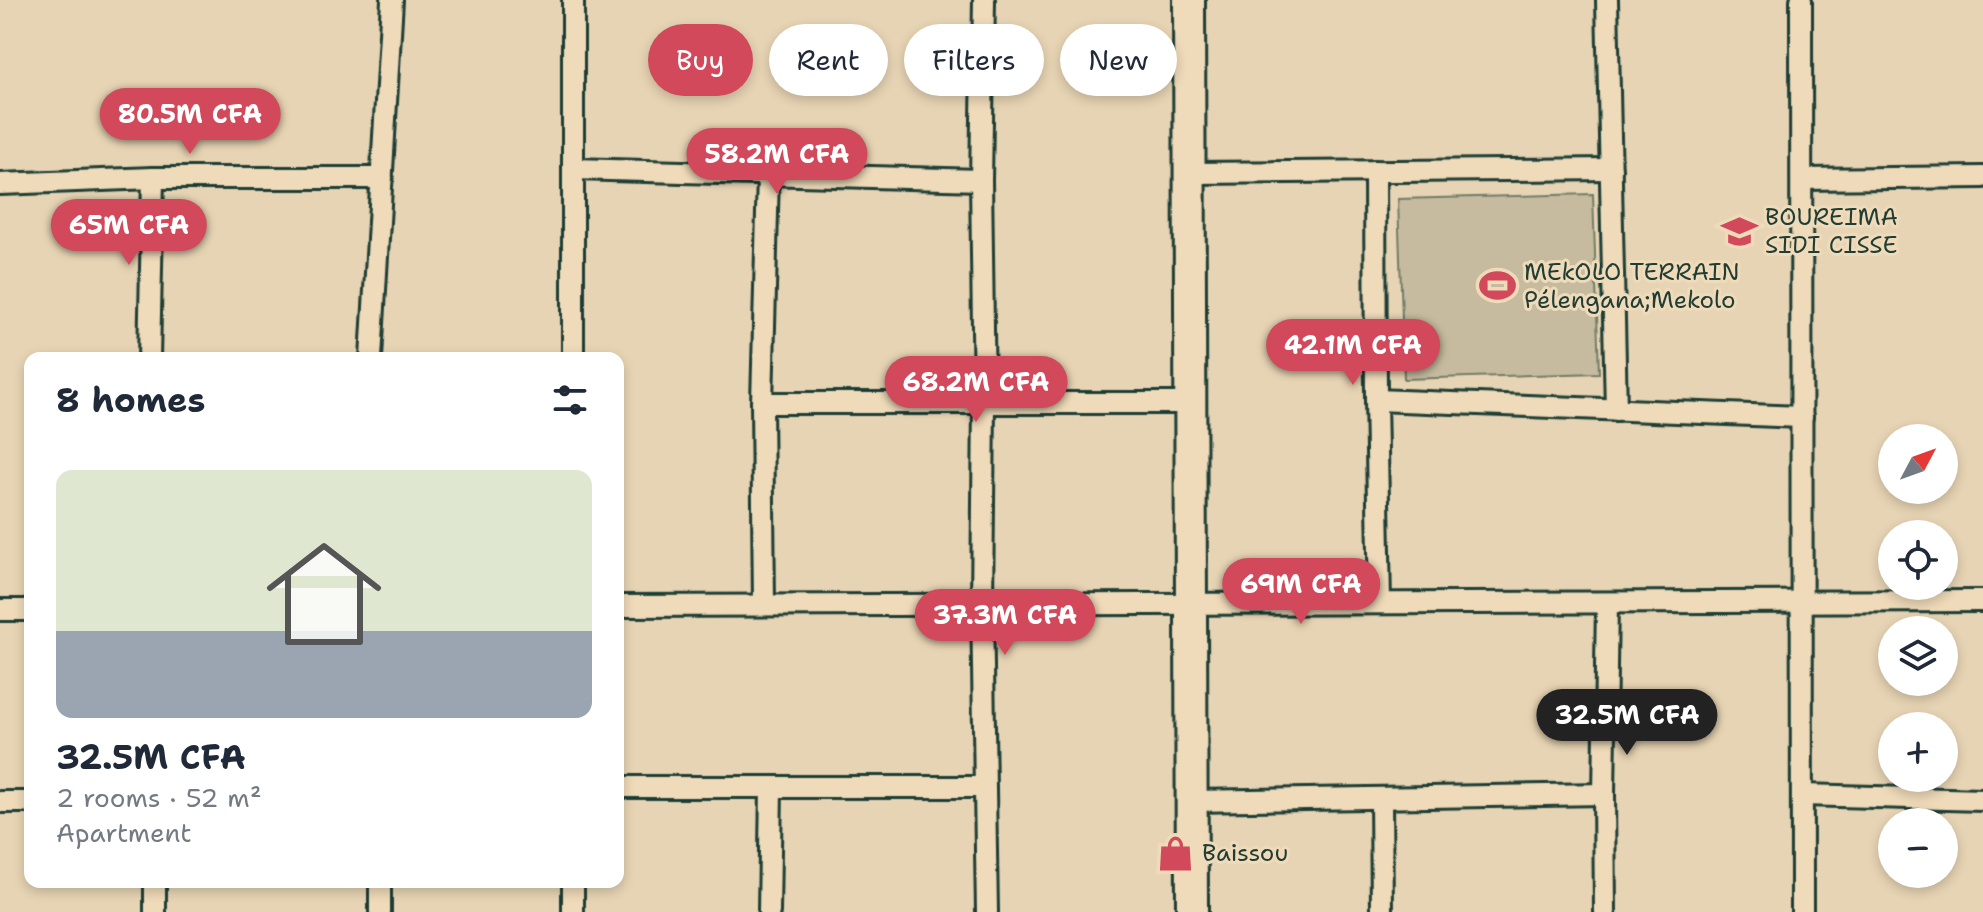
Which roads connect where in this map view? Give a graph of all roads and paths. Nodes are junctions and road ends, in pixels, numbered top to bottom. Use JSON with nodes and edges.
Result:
{"nodes":[{"id":1,"x":392,"y":0,"type":"edge"},
{"id":2,"x":573,"y":0,"type":"edge"},
{"id":3,"x":984,"y":0,"type":"edge"},
{"id":4,"x":1189,"y":0,"type":"edge"},
{"id":5,"x":1607,"y":0,"type":"edge"},
{"id":6,"x":1801,"y":0,"type":"edge"},
{"id":7,"x":573,"y":169,"type":"junction"},
{"id":8,"x":1611,"y":169,"type":"junction"},
{"id":9,"x":1375,"y":171,"type":"junction"},
{"id":10,"x":1190,"y":173,"type":"junction"},
{"id":11,"x":768,"y":174,"type":"junction"},
{"id":12,"x":1983,"y":177,"type":"edge"},
{"id":13,"x":153,"y":178,"type":"junction"},
{"id":14,"x":382,"y":178,"type":"junction"},
{"id":15,"x":1802,"y":179,"type":"junction"},
{"id":16,"x":981,"y":180,"type":"junction"},
{"id":17,"x":0,"y":184,"type":"edge"},
{"id":18,"x":149,"y":352,"type":"edge"},
{"id":19,"x":371,"y":352,"type":"edge"},
{"id":20,"x":573,"y":352,"type":"edge"},
{"id":21,"x":1376,"y":400,"type":"junction"},
{"id":22,"x":984,"y":402,"type":"junction"},
{"id":23,"x":762,"y":403,"type":"junction"},
{"id":24,"x":1190,"y":403,"type":"junction"},
{"id":25,"x":1616,"y":410,"type":"junction"},
{"id":26,"x":1802,"y":417,"type":"junction"},
{"id":27,"x":1983,"y":601,"type":"edge"},
{"id":28,"x":1801,"y":602,"type":"junction"},
{"id":29,"x":1380,"y":603,"type":"junction"},
{"id":30,"x":1607,"y":603,"type":"junction"},
{"id":31,"x":1190,"y":604,"type":"junction"},
{"id":32,"x":764,"y":605,"type":"junction"},
{"id":33,"x":982,"y":605,"type":"junction"},
{"id":34,"x":624,"y":606,"type":"edge"},
{"id":35,"x":0,"y":610,"type":"edge"},
{"id":36,"x":24,"y":610,"type":"edge"},
{"id":37,"x":624,"y":787,"type":"edge"},
{"id":38,"x":984,"y":787,"type":"junction"},
{"id":39,"x":771,"y":788,"type":"junction"},
{"id":40,"x":1604,"y":794,"type":"junction"},
{"id":41,"x":1802,"y":795,"type":"junction"},
{"id":42,"x":1381,"y":798,"type":"junction"},
{"id":43,"x":1983,"y":800,"type":"edge"},
{"id":44,"x":1192,"y":801,"type":"junction"},
{"id":45,"x":0,"y":802,"type":"edge"},
{"id":46,"x":24,"y":802,"type":"edge"},
{"id":47,"x":155,"y":888,"type":"edge"},
{"id":48,"x":380,"y":888,"type":"edge"},
{"id":49,"x":573,"y":888,"type":"edge"},
{"id":50,"x":155,"y":912,"type":"edge"},
{"id":51,"x":380,"y":912,"type":"edge"},
{"id":52,"x":573,"y":912,"type":"edge"},
{"id":53,"x":769,"y":912,"type":"edge"},
{"id":54,"x":987,"y":912,"type":"edge"},
{"id":55,"x":1192,"y":912,"type":"edge"},
{"id":56,"x":1382,"y":912,"type":"edge"},
{"id":57,"x":1605,"y":912,"type":"edge"},
{"id":58,"x":1802,"y":912,"type":"edge"}],
"edges":[{"from":1,"to":14,"type":"street"},
{"from":2,"to":7,"type":"street"},
{"from":3,"to":16,"type":"street"},
{"from":4,"to":10,"type":"street"},
{"from":5,"to":8,"type":"street"},
{"from":6,"to":15,"type":"street"},
{"from":7,"to":11,"type":"street"},
{"from":7,"to":20,"type":"street"},
{"from":8,"to":9,"type":"street"},
{"from":8,"to":25,"type":"street"},
{"from":9,"to":10,"type":"street"},
{"from":9,"to":21,"type":"street"},
{"from":10,"to":24,"type":"street"},
{"from":11,"to":16,"type":"street"},
{"from":11,"to":23,"type":"street"},
{"from":12,"to":15,"type":"street"},
{"from":13,"to":14,"type":"street"},
{"from":13,"to":17,"type":"street"},
{"from":13,"to":18,"type":"street"},
{"from":14,"to":19,"type":"street"},
{"from":15,"to":26,"type":"street"},
{"from":16,"to":22,"type":"street"},
{"from":21,"to":25,"type":"street"},
{"from":21,"to":29,"type":"street"},
{"from":22,"to":23,"type":"street"},
{"from":22,"to":24,"type":"street"},
{"from":22,"to":33,"type":"street"},
{"from":23,"to":32,"type":"street"},
{"from":24,"to":31,"type":"street"},
{"from":25,"to":26,"type":"street"},
{"from":26,"to":28,"type":"street"},
{"from":27,"to":28,"type":"street"},
{"from":28,"to":30,"type":"street"},
{"from":28,"to":41,"type":"street"},
{"from":29,"to":30,"type":"street"},
{"from":29,"to":31,"type":"street"},
{"from":30,"to":40,"type":"street"},
{"from":31,"to":33,"type":"street"},
{"from":31,"to":44,"type":"street"},
{"from":32,"to":33,"type":"street"},
{"from":32,"to":34,"type":"street"},
{"from":33,"to":38,"type":"street"},
{"from":35,"to":36,"type":"street"},
{"from":37,"to":39,"type":"street"},
{"from":38,"to":39,"type":"street"},
{"from":38,"to":54,"type":"street"},
{"from":39,"to":53,"type":"street"},
{"from":40,"to":42,"type":"street"},
{"from":40,"to":57,"type":"street"},
{"from":41,"to":43,"type":"street"},
{"from":41,"to":58,"type":"street"},
{"from":42,"to":44,"type":"street"},
{"from":42,"to":56,"type":"street"},
{"from":44,"to":55,"type":"street"},
{"from":45,"to":46,"type":"street"},
{"from":47,"to":50,"type":"street"},
{"from":48,"to":51,"type":"street"},
{"from":49,"to":52,"type":"street"}]}
